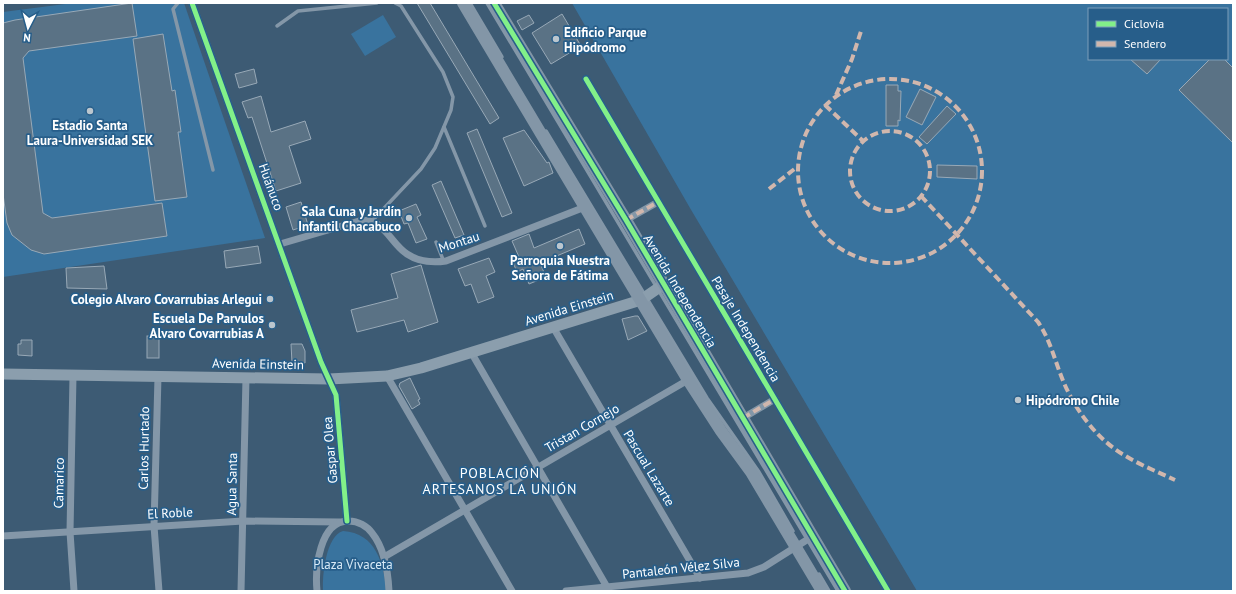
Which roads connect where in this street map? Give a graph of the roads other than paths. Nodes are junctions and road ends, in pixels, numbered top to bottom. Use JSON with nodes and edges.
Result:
{"nodes":[{"id":1,"x":178,"y":3,"type":"edge"},
{"id":2,"x":192,"y":3,"type":"edge"},
{"id":3,"x":377,"y":3,"type":"edge"},
{"id":4,"x":395,"y":3,"type":"edge"},
{"id":5,"x":463,"y":3,"type":"edge"},
{"id":6,"x":470,"y":3,"type":"edge"},
{"id":7,"x":487,"y":3,"type":"edge"},
{"id":8,"x":494,"y":3,"type":"edge"},
{"id":9,"x":277,"y":26,"type":"dead end"},
{"id":10,"x":505,"y":61,"type":"dead end"},
{"id":11,"x":586,"y":79,"type":"dead end"},
{"id":12,"x":542,"y":124,"type":"dead end"},
{"id":13,"x":444,"y":127,"type":"junction"},
{"id":14,"x":213,"y":170,"type":"dead end"},
{"id":15,"x":658,"y":202,"type":"junction"},
{"id":16,"x":585,"y":207,"type":"junction"},
{"id":17,"x":626,"y":220,"type":"junction"},
{"id":18,"x":372,"y":221,"type":"junction"},
{"id":19,"x":485,"y":226,"type":"dead end"},
{"id":20,"x":436,"y":242,"type":"dead end"},
{"id":21,"x":280,"y":244,"type":"junction"},
{"id":22,"x":444,"y":262,"type":"junction"},
{"id":23,"x":661,"y":287,"type":"junction"},
{"id":24,"x":644,"y":298,"type":"junction"},
{"id":25,"x":553,"y":328,"type":"junction"},
{"id":26,"x":471,"y":352,"type":"junction"},
{"id":27,"x":3,"y":374,"type":"edge"},
{"id":28,"x":73,"y":376,"type":"junction"},
{"id":29,"x":387,"y":376,"type":"junction"},
{"id":30,"x":158,"y":377,"type":"junction"},
{"id":31,"x":246,"y":378,"type":"junction"},
{"id":32,"x":329,"y":379,"type":"junction"},
{"id":33,"x":688,"y":380,"type":"junction"},
{"id":34,"x":775,"y":399,"type":"junction"},
{"id":35,"x":743,"y":418,"type":"junction"},
{"id":36,"x":610,"y":425,"type":"junction"},
{"id":37,"x":537,"y":467,"type":"junction"},
{"id":38,"x":464,"y":510,"type":"junction"},
{"id":39,"x":243,"y":521,"type":"junction"},
{"id":40,"x":347,"y":521,"type":"junction"},
{"id":41,"x":339,"y":522,"type":"junction"},
{"id":42,"x":154,"y":526,"type":"junction"},
{"id":43,"x":70,"y":532,"type":"junction"},
{"id":44,"x":3,"y":536,"type":"edge"},
{"id":45,"x":804,"y":544,"type":"junction"},
{"id":46,"x":384,"y":557,"type":"junction"},
{"id":47,"x":817,"y":571,"type":"dead end"},
{"id":48,"x":700,"y":578,"type":"junction"},
{"id":49,"x":608,"y":587,"type":"junction"},
{"id":50,"x":74,"y":591,"type":"edge"},
{"id":51,"x":159,"y":591,"type":"edge"},
{"id":52,"x":242,"y":591,"type":"edge"},
{"id":53,"x":317,"y":591,"type":"edge"},
{"id":54,"x":389,"y":591,"type":"edge"},
{"id":55,"x":512,"y":591,"type":"edge"},
{"id":56,"x":566,"y":591,"type":"edge"},
{"id":57,"x":822,"y":591,"type":"edge"},
{"id":58,"x":829,"y":591,"type":"edge"},
{"id":59,"x":838,"y":591,"type":"edge"},
{"id":60,"x":845,"y":591,"type":"edge"},
{"id":61,"x":888,"y":591,"type":"edge"}],
"edges":[{"from":1,"to":14,"type":"lane"},
{"from":2,"to":21,"type":"street","name":"Huánuco"},
{"from":3,"to":9,"type":"lane"},
{"from":4,"to":13,"type":"lane"},
{"from":5,"to":16,"type":"main road","name":"Avenida Independencia"},
{"from":6,"to":10,"type":"lane"},
{"from":7,"to":23,"type":"lane"},
{"from":8,"to":17,"type":"main road","name":"Avenida Independencia"},
{"from":11,"to":15,"type":"street","name":"Pasaje Independencia"},
{"from":12,"to":24,"type":"lane"},
{"from":13,"to":18,"type":"lane"},
{"from":13,"to":19,"type":"lane"},
{"from":15,"to":17,"type":"street"},
{"from":15,"to":34,"type":"street","name":"Pasaje Independencia"},
{"from":16,"to":22,"type":"street","name":"Montau"},
{"from":16,"to":24,"type":"main road","name":"Avenida Independencia"},
{"from":17,"to":23,"type":"main road","name":"Avenida Independencia"},
{"from":18,"to":21,"type":"street"},
{"from":18,"to":22,"type":"street","name":"Montau"},
{"from":20,"to":22,"type":"lane"},
{"from":21,"to":32,"type":"street","name":"Huánuco"},
{"from":23,"to":24,"type":"main road","name":"Avenida Einstein"},
{"from":23,"to":35,"type":"main road","name":"Avenida Independencia"},
{"from":23,"to":45,"type":"lane"},
{"from":24,"to":25,"type":"main road","name":"Avenida Einstein"},
{"from":24,"to":33,"type":"main road","name":"Avenida Independencia"},
{"from":24,"to":45,"type":"lane"},
{"from":25,"to":26,"type":"main road","name":"Avenida Einstein"},
{"from":25,"to":36,"type":"street","name":"Pascual Lazarte"},
{"from":26,"to":29,"type":"main road","name":"Avenida Einstein"},
{"from":26,"to":37,"type":"street"},
{"from":27,"to":28,"type":"main road","name":"Avenida Einstein"},
{"from":28,"to":30,"type":"main road","name":"Avenida Einstein"},
{"from":28,"to":43,"type":"street","name":"Camarico"},
{"from":29,"to":32,"type":"main road","name":"Avenida Einstein"},
{"from":29,"to":38,"type":"street"},
{"from":30,"to":31,"type":"main road","name":"Avenida Einstein"},
{"from":30,"to":42,"type":"street","name":"Carlos Hurtado"},
{"from":31,"to":32,"type":"main road","name":"Avenida Einstein"},
{"from":31,"to":39,"type":"street","name":"Agua Santa"},
{"from":32,"to":40,"type":"street","name":"Gaspar Olea"},
{"from":33,"to":36,"type":"street","name":"Tristan Cornejo"},
{"from":33,"to":45,"type":"main road","name":"Avenida Independencia"},
{"from":34,"to":35,"type":"street"},
{"from":34,"to":61,"type":"street","name":"Pasaje Independencia"},
{"from":35,"to":45,"type":"main road","name":"Avenida Independencia"},
{"from":36,"to":37,"type":"street","name":"Tristan Cornejo"},
{"from":36,"to":48,"type":"street","name":"Pascual Lazarte"},
{"from":37,"to":38,"type":"street","name":"Tristan Cornejo"},
{"from":37,"to":49,"type":"street"},
{"from":38,"to":46,"type":"street","name":"Tristan Cornejo"},
{"from":38,"to":55,"type":"street"},
{"from":39,"to":41,"type":"street","name":"El Roble"},
{"from":39,"to":42,"type":"street","name":"El Roble"},
{"from":39,"to":52,"type":"street","name":"Agua Santa"},
{"from":40,"to":41,"type":"street"},
{"from":40,"to":46,"type":"street"},
{"from":41,"to":53,"type":"street"},
{"from":42,"to":43,"type":"street","name":"El Roble"},
{"from":42,"to":51,"type":"street","name":"Carlos Hurtado"},
{"from":43,"to":44,"type":"street","name":"El Roble"},
{"from":43,"to":50,"type":"street","name":"Camarico"},
{"from":45,"to":48,"type":"street","name":"Pantaleón Vélez Silva"},
{"from":45,"to":57,"type":"main road","name":"Avenida Independencia"},
{"from":45,"to":59,"type":"lane"},
{"from":45,"to":60,"type":"main road","name":"Avenida Independencia"},
{"from":46,"to":54,"type":"street"},
{"from":47,"to":58,"type":"lane"},
{"from":48,"to":49,"type":"street","name":"Pantaleón Vélez Silva"},
{"from":49,"to":56,"type":"street","name":"Pantaleón Vélez Silva"}]}
